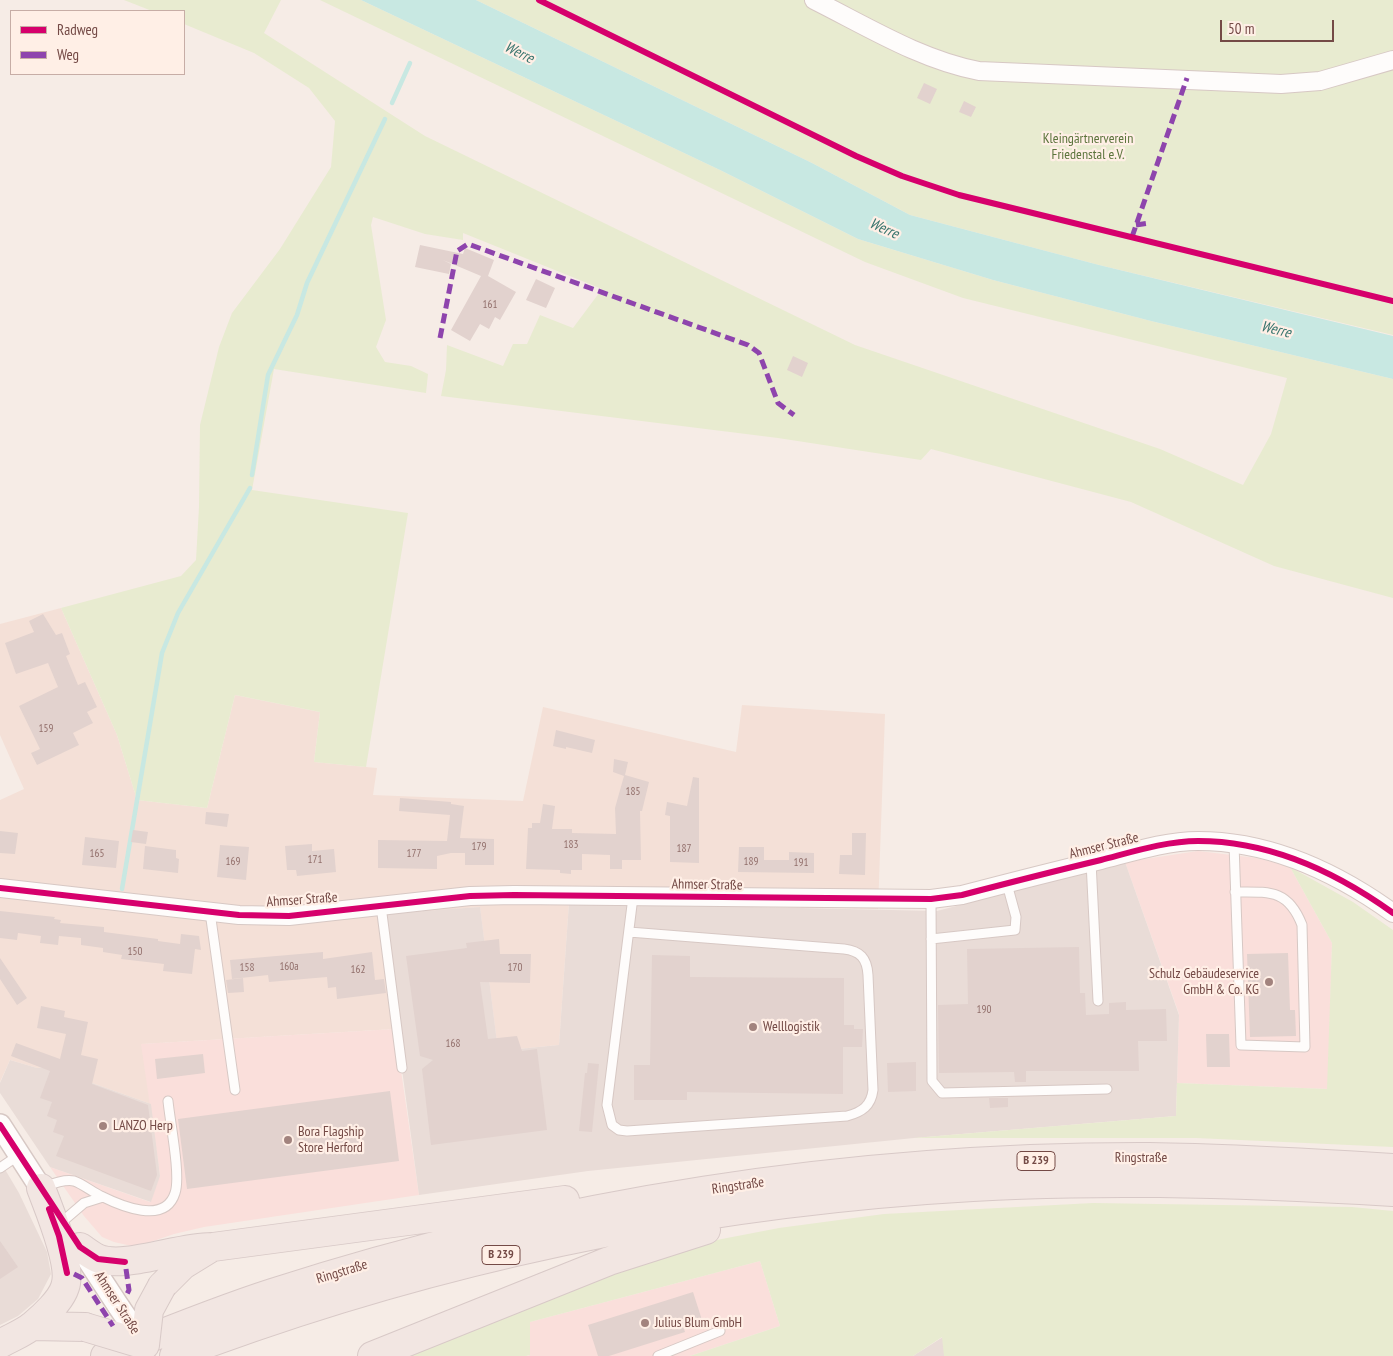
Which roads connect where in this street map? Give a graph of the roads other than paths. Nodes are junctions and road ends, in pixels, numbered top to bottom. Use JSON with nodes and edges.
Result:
{"nodes":[{"id":1,"x":814,"y":0,"type":"edge"},
{"id":2,"x":1393,"y":60,"type":"edge"},
{"id":3,"x":1234,"y":844,"type":"junction"},
{"id":4,"x":1091,"y":862,"type":"junction"},
{"id":5,"x":1007,"y":884,"type":"junction"},
{"id":6,"x":0,"y":888,"type":"edge"},
{"id":7,"x":1235,"y":892,"type":"junction"},
{"id":8,"x":633,"y":897,"type":"junction"},
{"id":9,"x":931,"y":899,"type":"junction"},
{"id":10,"x":381,"y":906,"type":"junction"},
{"id":11,"x":210,"y":912,"type":"junction"},
{"id":12,"x":1393,"y":913,"type":"edge"},
{"id":13,"x":629,"y":932,"type":"junction"},
{"id":14,"x":931,"y":939,"type":"junction"},
{"id":15,"x":1098,"y":1001,"type":"dead end"},
{"id":16,"x":402,"y":1068,"type":"dead end"},
{"id":17,"x":1106,"y":1089,"type":"dead end"},
{"id":18,"x":235,"y":1090,"type":"dead end"},
{"id":19,"x":168,"y":1101,"type":"dead end"},
{"id":20,"x":0,"y":1126,"type":"edge"},
{"id":21,"x":20,"y":1155,"type":"junction"},
{"id":22,"x":0,"y":1168,"type":"edge"},
{"id":23,"x":1393,"y":1168,"type":"edge"},
{"id":24,"x":41,"y":1188,"type":"junction"},
{"id":25,"x":1393,"y":1192,"type":"edge"},
{"id":26,"x":681,"y":1195,"type":"junction"},
{"id":27,"x":103,"y":1197,"type":"junction"},
{"id":28,"x":838,"y":1198,"type":"junction"},
{"id":29,"x":63,"y":1221,"type":"junction"},
{"id":30,"x":213,"y":1246,"type":"junction"},
{"id":31,"x":80,"y":1247,"type":"junction"},
{"id":32,"x":32,"y":1326,"type":"junction"},
{"id":33,"x":720,"y":1331,"type":"dead end"},
{"id":34,"x":0,"y":1344,"type":"edge"},
{"id":35,"x":149,"y":1353,"type":"edge"},
{"id":36,"x":105,"y":1356,"type":"edge"},
{"id":37,"x":174,"y":1356,"type":"edge"},
{"id":38,"x":372,"y":1356,"type":"edge"},
{"id":39,"x":658,"y":1356,"type":"edge"}],
"edges":[{"from":1,"to":2,"type":"street"},
{"from":3,"to":4,"type":"street","name":"Ahmser Straße"},
{"from":3,"to":7,"type":"lane"},
{"from":3,"to":12,"type":"street","name":"Ahmser Straße"},
{"from":4,"to":5,"type":"street","name":"Ahmser Straße"},
{"from":4,"to":15,"type":"lane"},
{"from":5,"to":9,"type":"street","name":"Ahmser Straße"},
{"from":5,"to":14,"type":"lane"},
{"from":6,"to":11,"type":"street","name":"Ahmser Straße"},
{"from":7,"to":7,"type":"lane"},
{"from":8,"to":9,"type":"street","name":"Ahmser Straße"},
{"from":8,"to":10,"type":"street","name":"Ahmser Straße"},
{"from":8,"to":13,"type":"lane"},
{"from":9,"to":14,"type":"lane"},
{"from":10,"to":11,"type":"street","name":"Ahmser Straße"},
{"from":10,"to":16,"type":"lane"},
{"from":11,"to":18,"type":"lane"},
{"from":13,"to":13,"type":"lane"},
{"from":14,"to":17,"type":"lane"},
{"from":19,"to":27,"type":"lane"},
{"from":20,"to":21,"type":"street","name":"Ahmser Straße"},
{"from":21,"to":22,"type":"lane"},
{"from":21,"to":24,"type":"street","name":"Ahmser Straße"},
{"from":23,"to":26,"type":"highway","name":"Ringstraße","number":"B 239"},
{"from":24,"to":27,"type":"lane"},
{"from":24,"to":29,"type":"street","name":"Ahmser Straße"},
{"from":24,"to":32,"type":"highway"},
{"from":25,"to":28,"type":"highway","name":"Ringstraße","number":"B 239"},
{"from":26,"to":30,"type":"highway"},
{"from":26,"to":36,"type":"highway","name":"Ringstraße","number":"B 239"},
{"from":27,"to":29,"type":"lane"},
{"from":28,"to":37,"type":"highway","name":"Ringstraße","number":"B 239"},
{"from":28,"to":38,"type":"highway"},
{"from":29,"to":31,"type":"street","name":"Ahmser Straße"},
{"from":30,"to":31,"type":"highway"},
{"from":30,"to":35,"type":"highway","bridge":true},
{"from":31,"to":35,"type":"street","name":"Ahmser Straße","bridge":true},
{"from":32,"to":34,"type":"highway"},
{"from":32,"to":35,"type":"highway","bridge":true},
{"from":33,"to":39,"type":"lane"}]}
